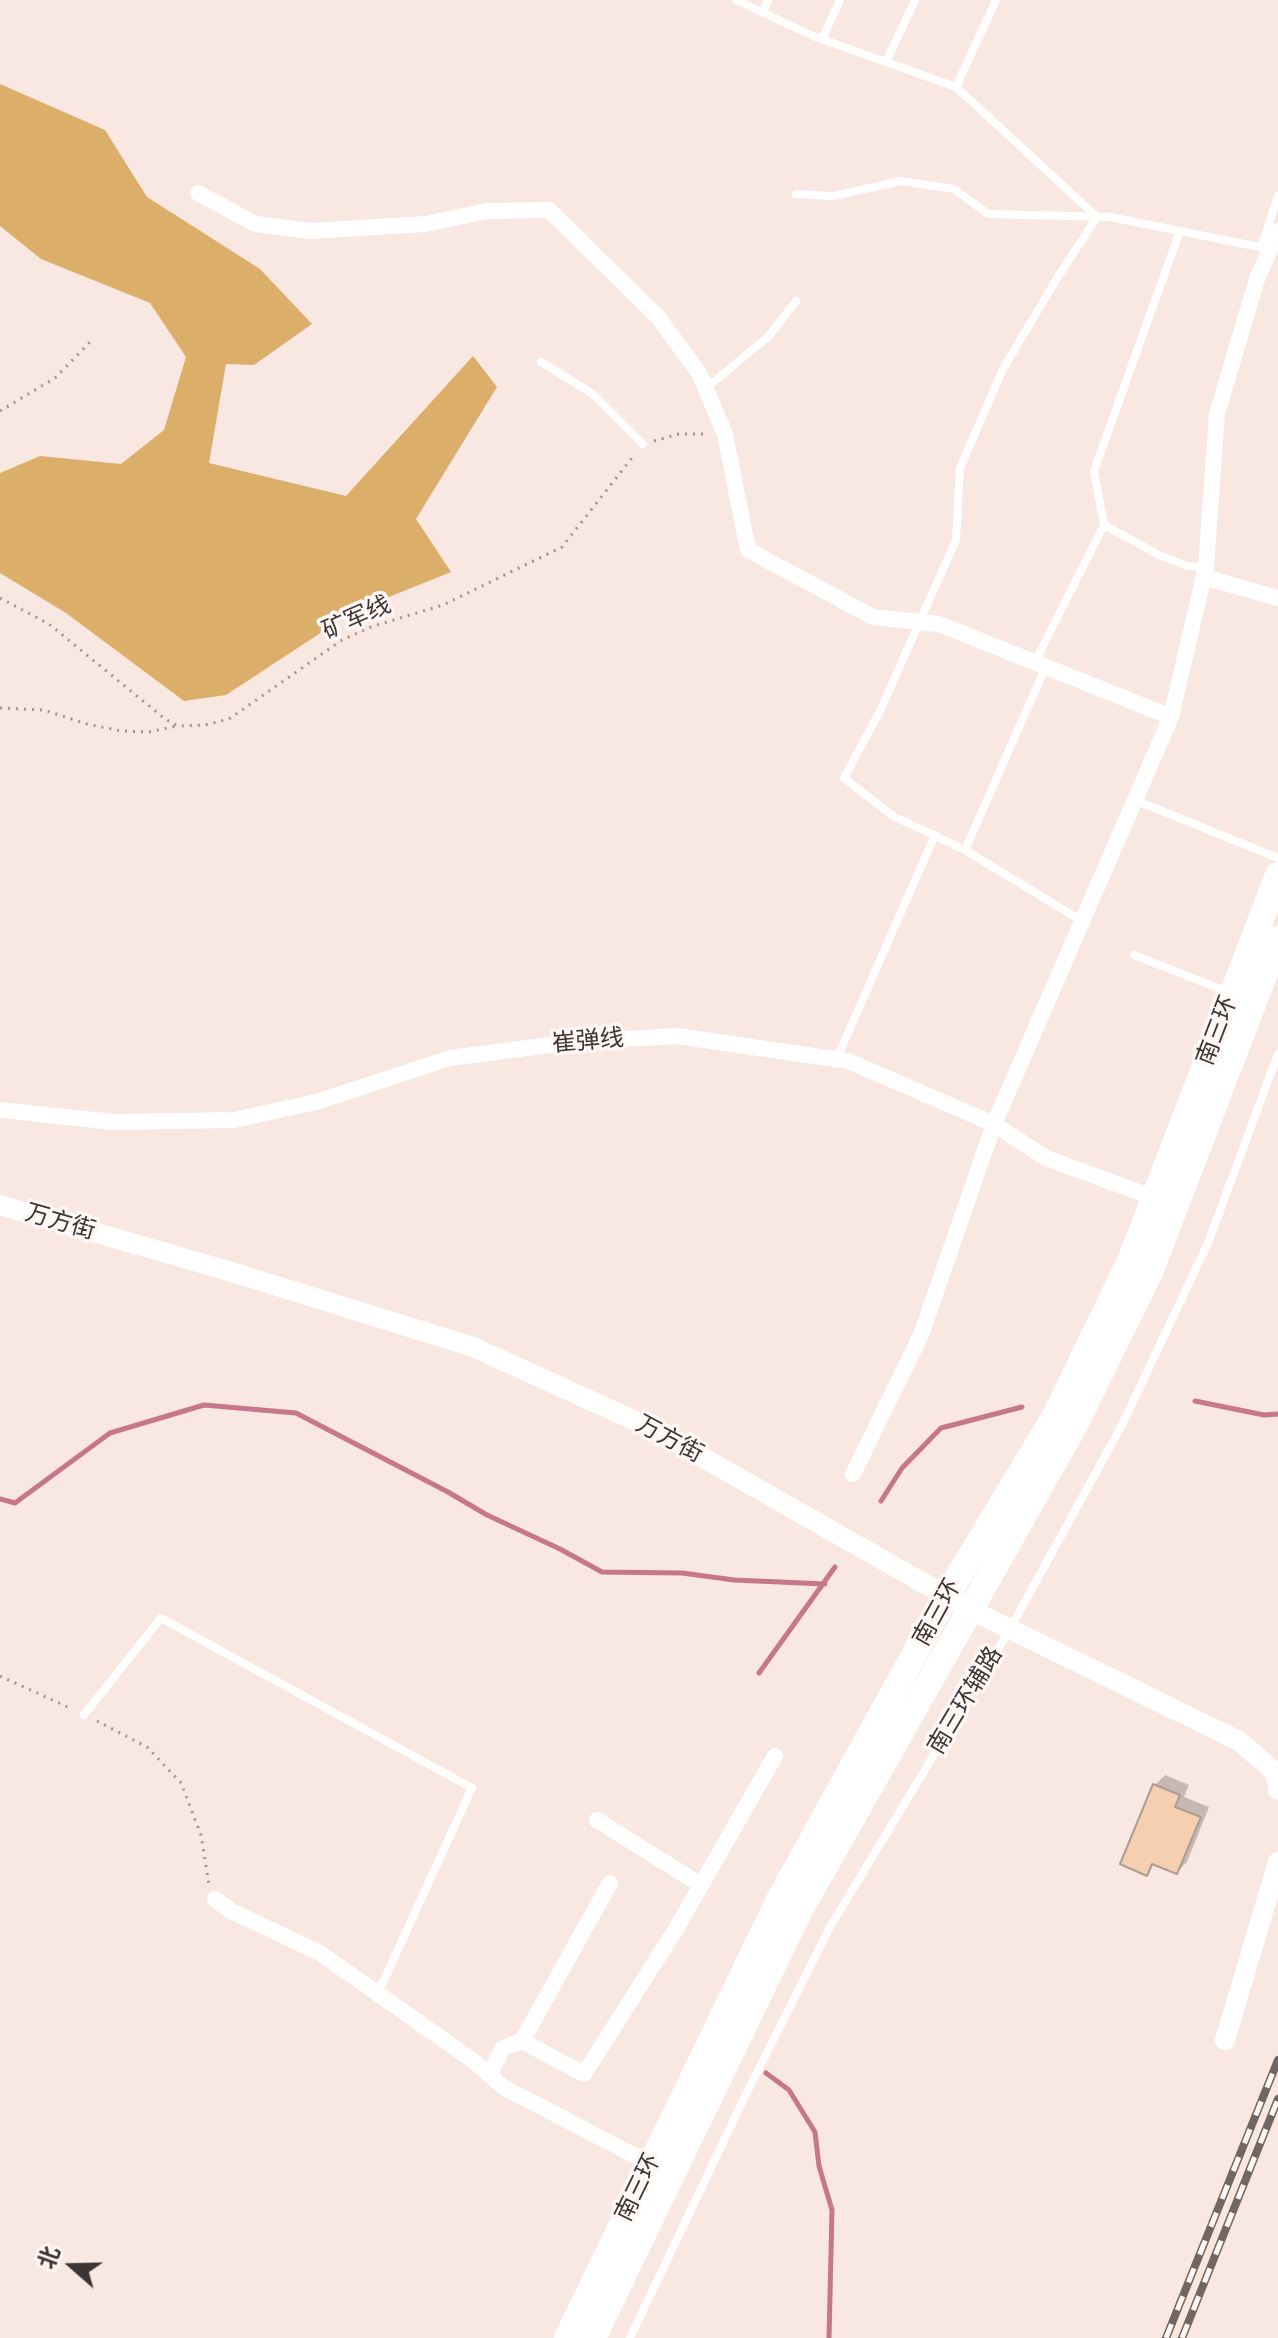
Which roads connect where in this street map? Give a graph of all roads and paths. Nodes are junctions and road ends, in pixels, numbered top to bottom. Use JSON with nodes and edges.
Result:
{"nodes":[{"id":1,"x":736,"y":0,"type":"edge"},
{"id":2,"x":768,"y":0,"type":"edge"},
{"id":3,"x":840,"y":0,"type":"edge"},
{"id":4,"x":915,"y":0,"type":"edge"},
{"id":5,"x":996,"y":0,"type":"edge"},
{"id":6,"x":763,"y":13,"type":"junction"},
{"id":7,"x":822,"y":39,"type":"junction"},
{"id":8,"x":886,"y":62,"type":"junction"},
{"id":9,"x":956,"y":87,"type":"junction"},
{"id":10,"x":198,"y":193,"type":"dead end"},
{"id":11,"x":796,"y":194,"type":"dead end"},
{"id":12,"x":1278,"y":196,"type":"edge"},
{"id":13,"x":1097,"y":217,"type":"junction"},
{"id":14,"x":1180,"y":231,"type":"junction"},
{"id":15,"x":1278,"y":231,"type":"edge"},
{"id":16,"x":1265,"y":249,"type":"junction"},
{"id":17,"x":796,"y":301,"type":"dead end"},
{"id":18,"x":91,"y":341,"type":"dead end"},
{"id":19,"x":541,"y":362,"type":"dead end"},
{"id":20,"x":706,"y":389,"type":"junction"},
{"id":21,"x":0,"y":411,"type":"edge"},
{"id":22,"x":725,"y":434,"type":"junction"},
{"id":23,"x":643,"y":444,"type":"junction"},
{"id":24,"x":1104,"y":525,"type":"junction"},
{"id":25,"x":1205,"y":572,"type":"junction"},
{"id":26,"x":0,"y":598,"type":"edge"},
{"id":27,"x":1278,"y":598,"type":"edge"},
{"id":28,"x":918,"y":621,"type":"junction"},
{"id":29,"x":1041,"y":664,"type":"junction"},
{"id":30,"x":0,"y":708,"type":"edge"},
{"id":31,"x":1171,"y":717,"type":"junction"},
{"id":32,"x":178,"y":726,"type":"junction"},
{"id":33,"x":1135,"y":800,"type":"junction"},
{"id":34,"x":935,"y":835,"type":"junction"},
{"id":35,"x":965,"y":850,"type":"junction"},
{"id":36,"x":1278,"y":858,"type":"edge"},
{"id":37,"x":1278,"y":875,"type":"edge"},
{"id":38,"x":1082,"y":921,"type":"junction"},
{"id":39,"x":1278,"y":939,"type":"edge"},
{"id":40,"x":1134,"y":955,"type":"dead end"},
{"id":41,"x":1233,"y":994,"type":"junction"},
{"id":42,"x":1278,"y":1054,"type":"edge"},
{"id":43,"x":836,"y":1059,"type":"junction"},
{"id":44,"x":0,"y":1110,"type":"edge"},
{"id":45,"x":994,"y":1124,"type":"junction"},
{"id":46,"x":1155,"y":1198,"type":"junction"},
{"id":47,"x":0,"y":1205,"type":"edge"},
{"id":48,"x":853,"y":1474,"type":"dead end"},
{"id":49,"x":958,"y":1602,"type":"junction"},
{"id":50,"x":1010,"y":1629,"type":"junction"},
{"id":51,"x":0,"y":1676,"type":"edge"},
{"id":52,"x":84,"y":1715,"type":"junction"},
{"id":53,"x":775,"y":1756,"type":"dead end"},
{"id":54,"x":1278,"y":1790,"type":"edge"},
{"id":55,"x":597,"y":1820,"type":"dead end"},
{"id":56,"x":1278,"y":1862,"type":"edge"},
{"id":57,"x":610,"y":1883,"type":"dead end"},
{"id":58,"x":701,"y":1885,"type":"junction"},
{"id":59,"x":215,"y":1899,"type":"joint"},
{"id":60,"x":378,"y":1994,"type":"junction"},
{"id":61,"x":1225,"y":2040,"type":"dead end"},
{"id":62,"x":522,"y":2041,"type":"junction"},
{"id":63,"x":489,"y":2075,"type":"junction"},
{"id":64,"x":651,"y":2164,"type":"junction"},
{"id":65,"x":567,"y":2338,"type":"edge"},
{"id":66,"x":593,"y":2338,"type":"edge"},
{"id":67,"x":630,"y":2338,"type":"edge"}],
"edges":[{"from":1,"to":6,"type":"lane"},
{"from":2,"to":6,"type":"lane"},
{"from":3,"to":7,"type":"lane"},
{"from":4,"to":8,"type":"lane"},
{"from":5,"to":9,"type":"lane"},
{"from":6,"to":7,"type":"lane"},
{"from":7,"to":8,"type":"lane"},
{"from":8,"to":9,"type":"lane"},
{"from":9,"to":13,"type":"lane"},
{"from":10,"to":20,"type":"street"},
{"from":11,"to":13,"type":"lane"},
{"from":12,"to":16,"type":"lane"},
{"from":13,"to":14,"type":"lane"},
{"from":13,"to":28,"type":"lane"},
{"from":14,"to":16,"type":"lane"},
{"from":14,"to":24,"type":"lane"},
{"from":15,"to":16,"type":"street"},
{"from":16,"to":25,"type":"street"},
{"from":17,"to":20,"type":"lane"},
{"from":18,"to":21,"type":"path"},
{"from":19,"to":23,"type":"lane"},
{"from":20,"to":22,"type":"street"},
{"from":22,"to":23,"type":"path"},
{"from":22,"to":28,"type":"street"},
{"from":23,"to":32,"type":"path","name":"矿军线"},
{"from":24,"to":25,"type":"lane"},
{"from":24,"to":29,"type":"lane"},
{"from":25,"to":27,"type":"street"},
{"from":25,"to":31,"type":"street"},
{"from":26,"to":32,"type":"path"},
{"from":28,"to":29,"type":"street"},
{"from":28,"to":34,"type":"lane"},
{"from":29,"to":31,"type":"street"},
{"from":29,"to":35,"type":"lane"},
{"from":30,"to":32,"type":"path","name":"矿军线"},
{"from":31,"to":33,"type":"street"},
{"from":33,"to":36,"type":"lane"},
{"from":33,"to":38,"type":"street"},
{"from":34,"to":35,"type":"lane"},
{"from":34,"to":43,"type":"lane"},
{"from":35,"to":38,"type":"lane"},
{"from":37,"to":41,"type":"main road","name":"南三环"},
{"from":38,"to":45,"type":"street"},
{"from":39,"to":49,"type":"main road","name":"南三环"},
{"from":40,"to":41,"type":"lane"},
{"from":41,"to":46,"type":"main road","name":"南三环"},
{"from":42,"to":50,"type":"lane","name":"南三环辅路"},
{"from":43,"to":44,"type":"street","name":"崔弹线"},
{"from":43,"to":45,"type":"street","name":"崔弹线"},
{"from":45,"to":46,"type":"street","name":"崔弹线"},
{"from":45,"to":48,"type":"street"},
{"from":46,"to":49,"type":"main road","name":"南三环"},
{"from":47,"to":49,"type":"street","name":"万方街"},
{"from":49,"to":50,"type":"street","name":"万方街"},
{"from":49,"to":64,"type":"main road","name":"南三环"},
{"from":49,"to":66,"type":"main road","name":"南三环"},
{"from":50,"to":54,"type":"street","name":"万方街"},
{"from":50,"to":67,"type":"lane","name":"南三环辅路"},
{"from":51,"to":52,"type":"path"},
{"from":52,"to":59,"type":"path"},
{"from":52,"to":60,"type":"lane"},
{"from":53,"to":58,"type":"street"},
{"from":55,"to":58,"type":"street"},
{"from":56,"to":61,"type":"street"},
{"from":57,"to":62,"type":"street"},
{"from":58,"to":62,"type":"street"},
{"from":59,"to":60,"type":"street"},
{"from":60,"to":63,"type":"street"},
{"from":62,"to":63,"type":"street"},
{"from":63,"to":64,"type":"street"},
{"from":64,"to":65,"type":"main road","name":"南三环"}]}
